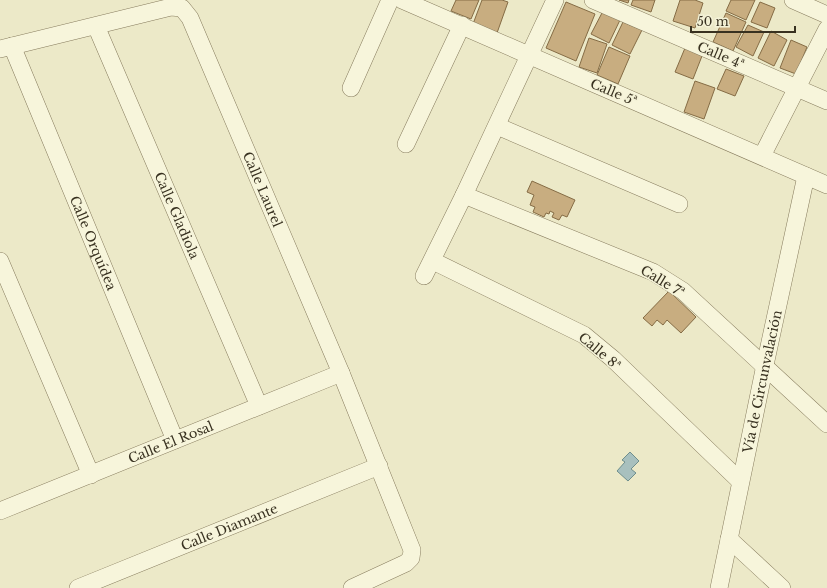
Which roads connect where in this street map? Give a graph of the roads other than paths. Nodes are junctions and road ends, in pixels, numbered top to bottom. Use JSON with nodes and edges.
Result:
{"nodes":[{"id":1,"x":390,"y":0,"type":"edge"},
{"id":2,"x":402,"y":0,"type":"edge"},
{"id":3,"x":555,"y":0,"type":"edge"},
{"id":4,"x":593,"y":0,"type":"edge"},
{"id":5,"x":792,"y":0,"type":"edge"},
{"id":6,"x":827,"y":15,"type":"edge"},
{"id":7,"x":462,"y":25,"type":"junction"},
{"id":8,"x":96,"y":26,"type":"junction"},
{"id":9,"x":827,"y":29,"type":"edge"},
{"id":10,"x":6,"y":48,"type":"edge"},
{"id":11,"x":530,"y":56,"type":"junction"},
{"id":12,"x":351,"y":88,"type":"dead end"},
{"id":13,"x":798,"y":88,"type":"junction"},
{"id":14,"x":827,"y":101,"type":"edge"},
{"id":15,"x":497,"y":126,"type":"junction"},
{"id":16,"x":406,"y":144,"type":"dead end"},
{"id":17,"x":762,"y":156,"type":"junction"},
{"id":18,"x":806,"y":176,"type":"junction"},
{"id":19,"x":827,"y":185,"type":"edge"},
{"id":20,"x":464,"y":195,"type":"junction"},
{"id":21,"x":679,"y":204,"type":"dead end"},
{"id":22,"x":0,"y":261,"type":"edge"},
{"id":23,"x":433,"y":261,"type":"junction"},
{"id":24,"x":424,"y":276,"type":"dead end"},
{"id":25,"x":765,"y":365,"type":"junction"},
{"id":26,"x":341,"y":373,"type":"junction"},
{"id":27,"x":259,"y":406,"type":"junction"},
{"id":28,"x":827,"y":424,"type":"edge"},
{"id":29,"x":175,"y":440,"type":"junction"},
{"id":30,"x":379,"y":466,"type":"junction"},
{"id":31,"x":91,"y":475,"type":"junction"},
{"id":32,"x":740,"y":481,"type":"junction"},
{"id":33,"x":1,"y":508,"type":"edge"},
{"id":34,"x":729,"y":539,"type":"junction"},
{"id":35,"x":78,"y":588,"type":"edge"},
{"id":36,"x":352,"y":588,"type":"edge"},
{"id":37,"x":719,"y":588,"type":"edge"},
{"id":38,"x":782,"y":588,"type":"edge"}],
"edges":[{"from":1,"to":12,"type":"street"},
{"from":2,"to":7,"type":"street","name":"Calle 5ª"},
{"from":3,"to":11,"type":"street"},
{"from":4,"to":13,"type":"street","name":"Calle 4ª"},
{"from":5,"to":6,"type":"street"},
{"from":7,"to":11,"type":"street","name":"Calle 5ª"},
{"from":7,"to":16,"type":"street"},
{"from":8,"to":10,"type":"street"},
{"from":8,"to":26,"type":"street","name":"Calle Laurel"},
{"from":8,"to":27,"type":"street","name":"Calle Gladiola"},
{"from":9,"to":13,"type":"street"},
{"from":10,"to":29,"type":"street","name":"Calle Orquídea"},
{"from":11,"to":15,"type":"street"},
{"from":11,"to":17,"type":"street","name":"Calle 5ª"},
{"from":13,"to":14,"type":"street","name":"Calle 4ª"},
{"from":13,"to":17,"type":"street"},
{"from":15,"to":20,"type":"street"},
{"from":15,"to":21,"type":"street"},
{"from":17,"to":18,"type":"street","name":"Calle 5ª"},
{"from":18,"to":19,"type":"street","name":"Calle 5ª"},
{"from":18,"to":25,"type":"street","name":"Vía de Circunvalación"},
{"from":20,"to":23,"type":"street"},
{"from":20,"to":25,"type":"street","name":"Calle 7ª"},
{"from":22,"to":31,"type":"street"},
{"from":23,"to":24,"type":"street"},
{"from":23,"to":32,"type":"street","name":"Calle 8ª"},
{"from":25,"to":28,"type":"street","name":"Calle 7ª"},
{"from":25,"to":32,"type":"street","name":"Vía de Circunvalación"},
{"from":26,"to":27,"type":"street","name":"Calle El Rosal"},
{"from":26,"to":30,"type":"street","name":"Calle Laurel"},
{"from":27,"to":29,"type":"street","name":"Calle El Rosal"},
{"from":29,"to":31,"type":"street","name":"Calle El Rosal"},
{"from":30,"to":35,"type":"street","name":"Calle Diamante"},
{"from":30,"to":36,"type":"street","name":"Calle Laurel"},
{"from":31,"to":33,"type":"street","name":"Calle El Rosal"},
{"from":32,"to":34,"type":"street","name":"Vía de Circunvalación"},
{"from":34,"to":37,"type":"street","name":"Vía de Circunvalación"},
{"from":34,"to":38,"type":"street"}]}
